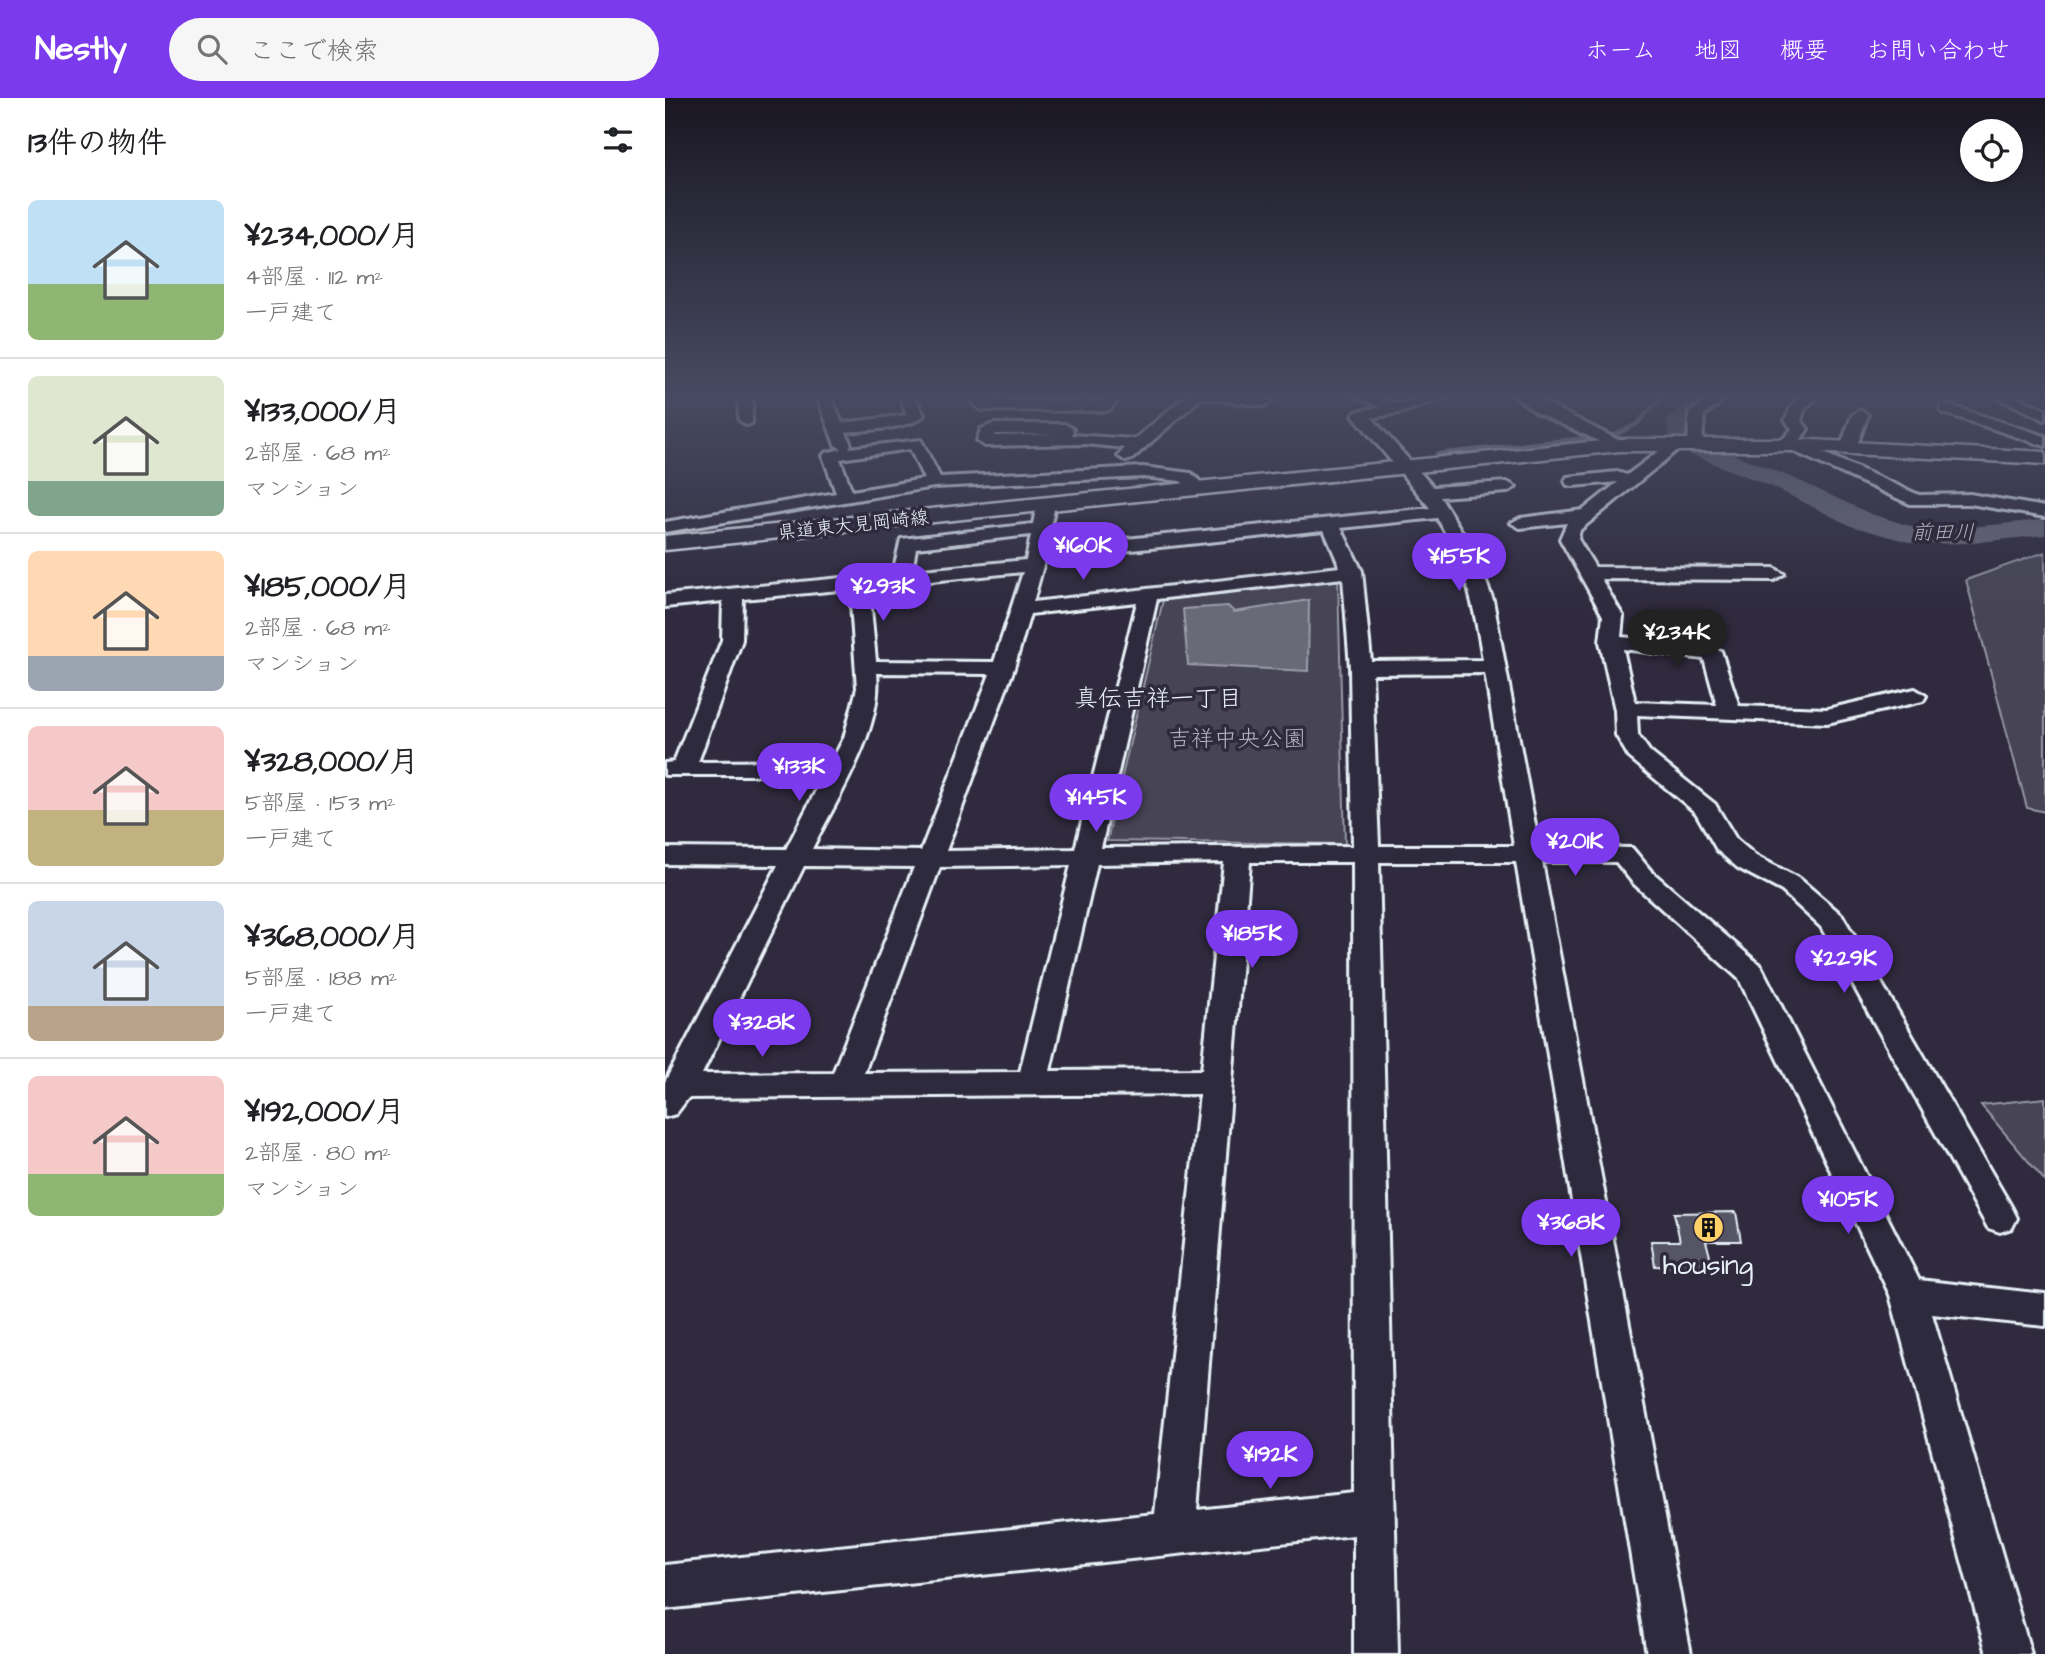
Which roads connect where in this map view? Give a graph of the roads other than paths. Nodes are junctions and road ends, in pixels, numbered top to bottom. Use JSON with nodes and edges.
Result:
{"nodes":[{"id":1,"x":835,"y":467,"type":"edge"},
{"id":2,"x":927,"y":467,"type":"edge"},
{"id":3,"x":1120,"y":467,"type":"edge"},
{"id":4,"x":1409,"y":467,"type":"junction"},
{"id":5,"x":1413,"y":467,"type":"edge"},
{"id":6,"x":1653,"y":467,"type":"edge"},
{"id":7,"x":1841,"y":467,"type":"edge"},
{"id":8,"x":1116,"y":472,"type":"junction"},
{"id":9,"x":1573,"y":481,"type":"dead end"},
{"id":10,"x":1633,"y":481,"type":"junction"},
{"id":11,"x":934,"y":482,"type":"junction"},
{"id":12,"x":1507,"y":487,"type":"dead end"},
{"id":13,"x":1199,"y":489,"type":"junction"},
{"id":14,"x":1427,"y":493,"type":"junction"},
{"id":15,"x":846,"y":498,"type":"junction"},
{"id":16,"x":1046,"y":504,"type":"junction"},
{"id":17,"x":1440,"y":512,"type":"junction"},
{"id":18,"x":2045,"y":512,"type":"edge"},
{"id":19,"x":1589,"y":515,"type":"junction"},
{"id":20,"x":1520,"y":523,"type":"dead end"},
{"id":21,"x":1330,"y":524,"type":"junction"},
{"id":22,"x":665,"y":527,"type":"edge"},
{"id":23,"x":1044,"y":528,"type":"junction"},
{"id":24,"x":665,"y":543,"type":"edge"},
{"id":25,"x":1037,"y":560,"type":"junction"},
{"id":26,"x":1352,"y":571,"type":"junction"},
{"id":27,"x":1587,"y":573,"type":"junction"},
{"id":28,"x":1774,"y":574,"type":"dead end"},
{"id":29,"x":902,"y":578,"type":"junction"},
{"id":30,"x":859,"y":583,"type":"junction"},
{"id":31,"x":733,"y":594,"type":"junction"},
{"id":32,"x":1148,"y":596,"type":"junction"},
{"id":33,"x":665,"y":601,"type":"edge"},
{"id":34,"x":1022,"y":609,"type":"junction"},
{"id":35,"x":1610,"y":642,"type":"junction"},
{"id":36,"x":1497,"y":666,"type":"junction"},
{"id":37,"x":865,"y":667,"type":"junction"},
{"id":38,"x":1003,"y":668,"type":"junction"},
{"id":39,"x":1361,"y":668,"type":"junction"},
{"id":40,"x":1915,"y":696,"type":"dead end"},
{"id":41,"x":1626,"y":708,"type":"junction"},
{"id":42,"x":1730,"y":712,"type":"junction"},
{"id":43,"x":841,"y":768,"type":"junction"},
{"id":44,"x":674,"y":769,"type":"edge"},
{"id":45,"x":1238,"y":854,"type":"junction"},
{"id":46,"x":1528,"y":854,"type":"junction"},
{"id":47,"x":1366,"y":855,"type":"junction"},
{"id":48,"x":665,"y":856,"type":"edge"},
{"id":49,"x":797,"y":856,"type":"junction"},
{"id":50,"x":1086,"y":858,"type":"junction"},
{"id":51,"x":932,"y":859,"type":"junction"},
{"id":52,"x":1216,"y":1082,"type":"junction"},
{"id":53,"x":1032,"y":1084,"type":"junction"},
{"id":54,"x":844,"y":1085,"type":"junction"},
{"id":55,"x":672,"y":1095,"type":"edge"},
{"id":56,"x":2000,"y":1217,"type":"dead end"},
{"id":57,"x":1908,"y":1295,"type":"junction"},
{"id":58,"x":2045,"y":1310,"type":"edge"},
{"id":59,"x":1373,"y":1512,"type":"junction"},
{"id":60,"x":1174,"y":1532,"type":"junction"},
{"id":61,"x":665,"y":1587,"type":"edge"},
{"id":62,"x":1376,"y":1654,"type":"edge"},
{"id":63,"x":1669,"y":1654,"type":"edge"},
{"id":64,"x":2009,"y":1654,"type":"edge"}],
"edges":[{"from":1,"to":15,"type":"street"},
{"from":2,"to":11,"type":"street"},
{"from":3,"to":8,"type":"street"},
{"from":4,"to":5,"type":"main road","name":"県道東大見岡崎線"},
{"from":4,"to":13,"type":"main road","name":"県道東大見岡崎線"},
{"from":4,"to":14,"type":"street"},
{"from":6,"to":10,"type":"street"},
{"from":7,"to":18,"type":"street"},
{"from":8,"to":11,"type":"street"},
{"from":8,"to":13,"type":"street"},
{"from":9,"to":10,"type":"street"},
{"from":10,"to":19,"type":"street"},
{"from":11,"to":15,"type":"street"},
{"from":12,"to":14,"type":"street"},
{"from":13,"to":16,"type":"main road","name":"県道東大見岡崎線"},
{"from":14,"to":17,"type":"street"},
{"from":15,"to":22,"type":"street"},
{"from":16,"to":23,"type":"street"},
{"from":16,"to":24,"type":"main road","name":"県道東大見岡崎線"},
{"from":17,"to":21,"type":"street"},
{"from":17,"to":36,"type":"street"},
{"from":19,"to":20,"type":"street"},
{"from":19,"to":27,"type":"street"},
{"from":21,"to":25,"type":"street"},
{"from":21,"to":26,"type":"street"},
{"from":23,"to":25,"type":"street"},
{"from":23,"to":29,"type":"street"},
{"from":25,"to":29,"type":"street"},
{"from":25,"to":34,"type":"street"},
{"from":26,"to":32,"type":"street"},
{"from":26,"to":39,"type":"street"},
{"from":27,"to":28,"type":"street"},
{"from":27,"to":35,"type":"street"},
{"from":29,"to":30,"type":"street"},
{"from":30,"to":31,"type":"street"},
{"from":30,"to":37,"type":"street"},
{"from":31,"to":33,"type":"street"},
{"from":31,"to":44,"type":"street"},
{"from":32,"to":34,"type":"street"},
{"from":32,"to":50,"type":"street"},
{"from":34,"to":38,"type":"street"},
{"from":35,"to":41,"type":"street"},
{"from":35,"to":42,"type":"street"},
{"from":36,"to":39,"type":"street"},
{"from":36,"to":46,"type":"street"},
{"from":37,"to":38,"type":"street"},
{"from":37,"to":43,"type":"street"},
{"from":38,"to":51,"type":"street"},
{"from":39,"to":47,"type":"street"},
{"from":40,"to":42,"type":"street"},
{"from":41,"to":42,"type":"street"},
{"from":41,"to":56,"type":"street"},
{"from":43,"to":44,"type":"street"},
{"from":43,"to":49,"type":"street"},
{"from":45,"to":47,"type":"street"},
{"from":45,"to":50,"type":"street"},
{"from":45,"to":52,"type":"street"},
{"from":46,"to":47,"type":"street"},
{"from":46,"to":57,"type":"street"},
{"from":46,"to":63,"type":"street"},
{"from":47,"to":59,"type":"street"},
{"from":48,"to":49,"type":"street"},
{"from":49,"to":51,"type":"street"},
{"from":49,"to":55,"type":"street"},
{"from":50,"to":51,"type":"street"},
{"from":50,"to":53,"type":"street"},
{"from":51,"to":54,"type":"street"},
{"from":52,"to":53,"type":"street"},
{"from":52,"to":60,"type":"street"},
{"from":53,"to":54,"type":"street"},
{"from":54,"to":55,"type":"street"},
{"from":57,"to":58,"type":"street"},
{"from":57,"to":64,"type":"street"},
{"from":59,"to":60,"type":"street"},
{"from":59,"to":62,"type":"street"},
{"from":60,"to":61,"type":"street"}]}
